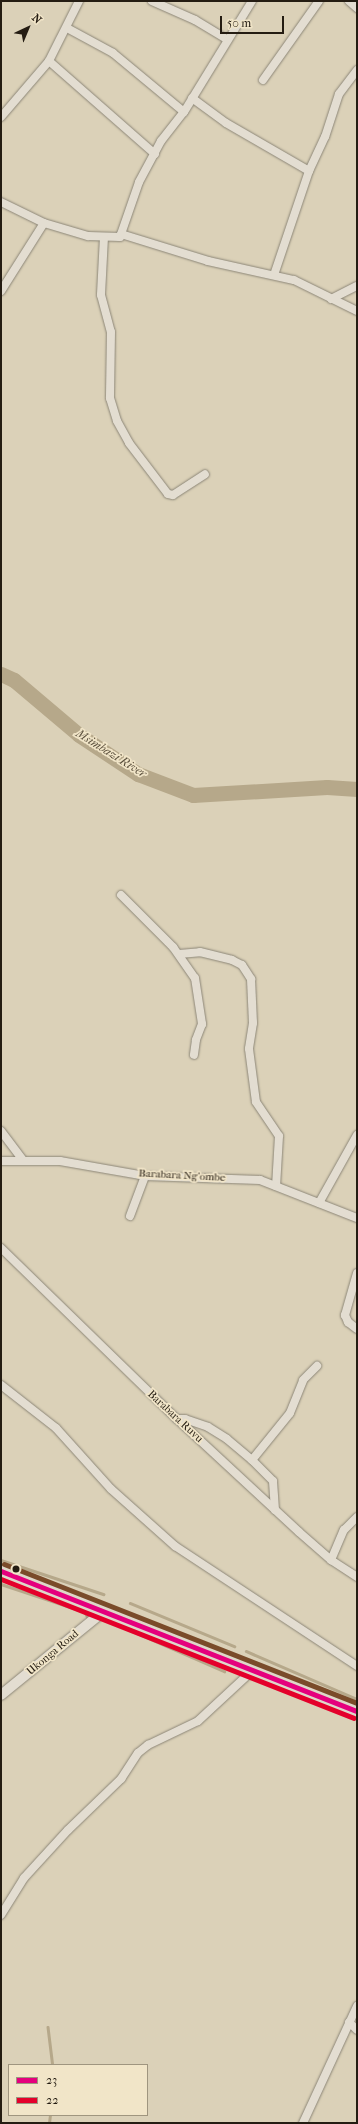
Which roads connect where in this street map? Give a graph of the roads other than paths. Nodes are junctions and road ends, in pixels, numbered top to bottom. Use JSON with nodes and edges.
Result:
{"nodes":[{"id":1,"x":79,"y":1,"type":"edge"},
{"id":2,"x":152,"y":1,"type":"edge"},
{"id":3,"x":252,"y":1,"type":"edge"},
{"id":4,"x":319,"y":1,"type":"edge"},
{"id":5,"x":349,"y":1,"type":"edge"},
{"id":6,"x":357,"y":8,"type":"edge"},
{"id":7,"x":67,"y":28,"type":"junction"},
{"id":8,"x":227,"y":39,"type":"junction"},
{"id":9,"x":50,"y":60,"type":"junction"},
{"id":10,"x":357,"y":70,"type":"edge"},
{"id":11,"x":263,"y":80,"type":"dead end"},
{"id":12,"x":192,"y":98,"type":"junction"},
{"id":13,"x":184,"y":112,"type":"junction"},
{"id":14,"x":1,"y":117,"type":"edge"},
{"id":15,"x":154,"y":154,"type":"junction"},
{"id":16,"x":309,"y":172,"type":"junction"},
{"id":17,"x":1,"y":202,"type":"edge"},
{"id":18,"x":44,"y":223,"type":"junction"},
{"id":19,"x":121,"y":234,"type":"junction"},
{"id":20,"x":104,"y":237,"type":"junction"},
{"id":21,"x":274,"y":275,"type":"junction"},
{"id":22,"x":357,"y":286,"type":"edge"},
{"id":23,"x":1,"y":291,"type":"edge"},
{"id":24,"x":330,"y":299,"type":"junction"},
{"id":25,"x":357,"y":311,"type":"edge"},
{"id":26,"x":206,"y":474,"type":"dead end"},
{"id":27,"x":121,"y":895,"type":"dead end"},
{"id":28,"x":179,"y":954,"type":"junction"},
{"id":29,"x":194,"y":1056,"type":"dead end"},
{"id":30,"x":1,"y":1131,"type":"edge"},
{"id":31,"x":357,"y":1135,"type":"edge"},
{"id":32,"x":23,"y":1160,"type":"junction"},
{"id":33,"x":1,"y":1162,"type":"edge"},
{"id":34,"x":146,"y":1176,"type":"junction"},
{"id":35,"x":276,"y":1186,"type":"junction"},
{"id":36,"x":319,"y":1203,"type":"junction"},
{"id":37,"x":130,"y":1216,"type":"dead end"},
{"id":38,"x":357,"y":1218,"type":"edge"},
{"id":39,"x":1,"y":1248,"type":"edge"},
{"id":40,"x":357,"y":1273,"type":"edge"},
{"id":41,"x":357,"y":1330,"type":"edge"},
{"id":42,"x":317,"y":1366,"type":"dead end"},
{"id":43,"x":1,"y":1385,"type":"edge"},
{"id":44,"x":177,"y":1419,"type":"junction"},
{"id":45,"x":252,"y":1460,"type":"junction"},
{"id":46,"x":275,"y":1510,"type":"junction"},
{"id":47,"x":357,"y":1517,"type":"edge"},
{"id":48,"x":332,"y":1560,"type":"junction"},
{"id":49,"x":1,"y":1571,"type":"edge"},
{"id":50,"x":357,"y":1577,"type":"edge"},
{"id":51,"x":104,"y":1611,"type":"junction"},
{"id":52,"x":357,"y":1666,"type":"edge"},
{"id":53,"x":253,"y":1670,"type":"junction"},
{"id":54,"x":1,"y":1695,"type":"edge"},
{"id":55,"x":357,"y":1711,"type":"edge"},
{"id":56,"x":1,"y":1915,"type":"edge"},
{"id":57,"x":357,"y":2006,"type":"edge"},
{"id":58,"x":349,"y":2022,"type":"junction"},
{"id":59,"x":357,"y":2030,"type":"edge"},
{"id":60,"x":303,"y":2123,"type":"edge"}],
"edges":[{"from":1,"to":7,"type":"street"},
{"from":2,"to":8,"type":"street"},
{"from":3,"to":8,"type":"street"},
{"from":4,"to":11,"type":"street"},
{"from":5,"to":6,"type":"street"},
{"from":7,"to":9,"type":"street"},
{"from":7,"to":13,"type":"street"},
{"from":8,"to":12,"type":"street"},
{"from":9,"to":14,"type":"street"},
{"from":9,"to":15,"type":"street"},
{"from":10,"to":16,"type":"street"},
{"from":12,"to":13,"type":"street"},
{"from":12,"to":16,"type":"street"},
{"from":13,"to":15,"type":"street"},
{"from":15,"to":19,"type":"street"},
{"from":16,"to":21,"type":"street"},
{"from":17,"to":18,"type":"street"},
{"from":18,"to":20,"type":"street"},
{"from":18,"to":23,"type":"street"},
{"from":19,"to":20,"type":"street"},
{"from":19,"to":21,"type":"street"},
{"from":20,"to":26,"type":"street"},
{"from":21,"to":24,"type":"street"},
{"from":22,"to":24,"type":"street"},
{"from":24,"to":25,"type":"street"},
{"from":27,"to":28,"type":"street"},
{"from":28,"to":29,"type":"street"},
{"from":28,"to":35,"type":"street"},
{"from":30,"to":32,"type":"street"},
{"from":31,"to":36,"type":"street"},
{"from":32,"to":33,"type":"street","name":"Barabara Ng'ombe"},
{"from":32,"to":34,"type":"street","name":"Barabara Ng'ombe"},
{"from":34,"to":35,"type":"street","name":"Barabara Ng'ombe"},
{"from":34,"to":37,"type":"street"},
{"from":35,"to":36,"type":"street","name":"Barabara Ng'ombe"},
{"from":36,"to":38,"type":"street","name":"Barabara Ng'ombe"},
{"from":39,"to":44,"type":"street","name":"Barabara Ruvu"},
{"from":40,"to":41,"type":"street"},
{"from":42,"to":45,"type":"street"},
{"from":43,"to":52,"type":"street"},
{"from":44,"to":45,"type":"street"},
{"from":44,"to":46,"type":"street","name":"Barabara Ruvu"},
{"from":45,"to":46,"type":"street"},
{"from":46,"to":48,"type":"street","name":"Barabara Ruvu"},
{"from":47,"to":48,"type":"street"},
{"from":48,"to":50,"type":"street","name":"Barabara Ruvu"},
{"from":49,"to":51,"type":"main road"},
{"from":51,"to":53,"type":"main road"},
{"from":51,"to":54,"type":"street","name":"Ukonga Road"},
{"from":53,"to":55,"type":"main road"},
{"from":53,"to":56,"type":"street"},
{"from":57,"to":58,"type":"street"},
{"from":58,"to":59,"type":"street"},
{"from":58,"to":60,"type":"street"}]}
